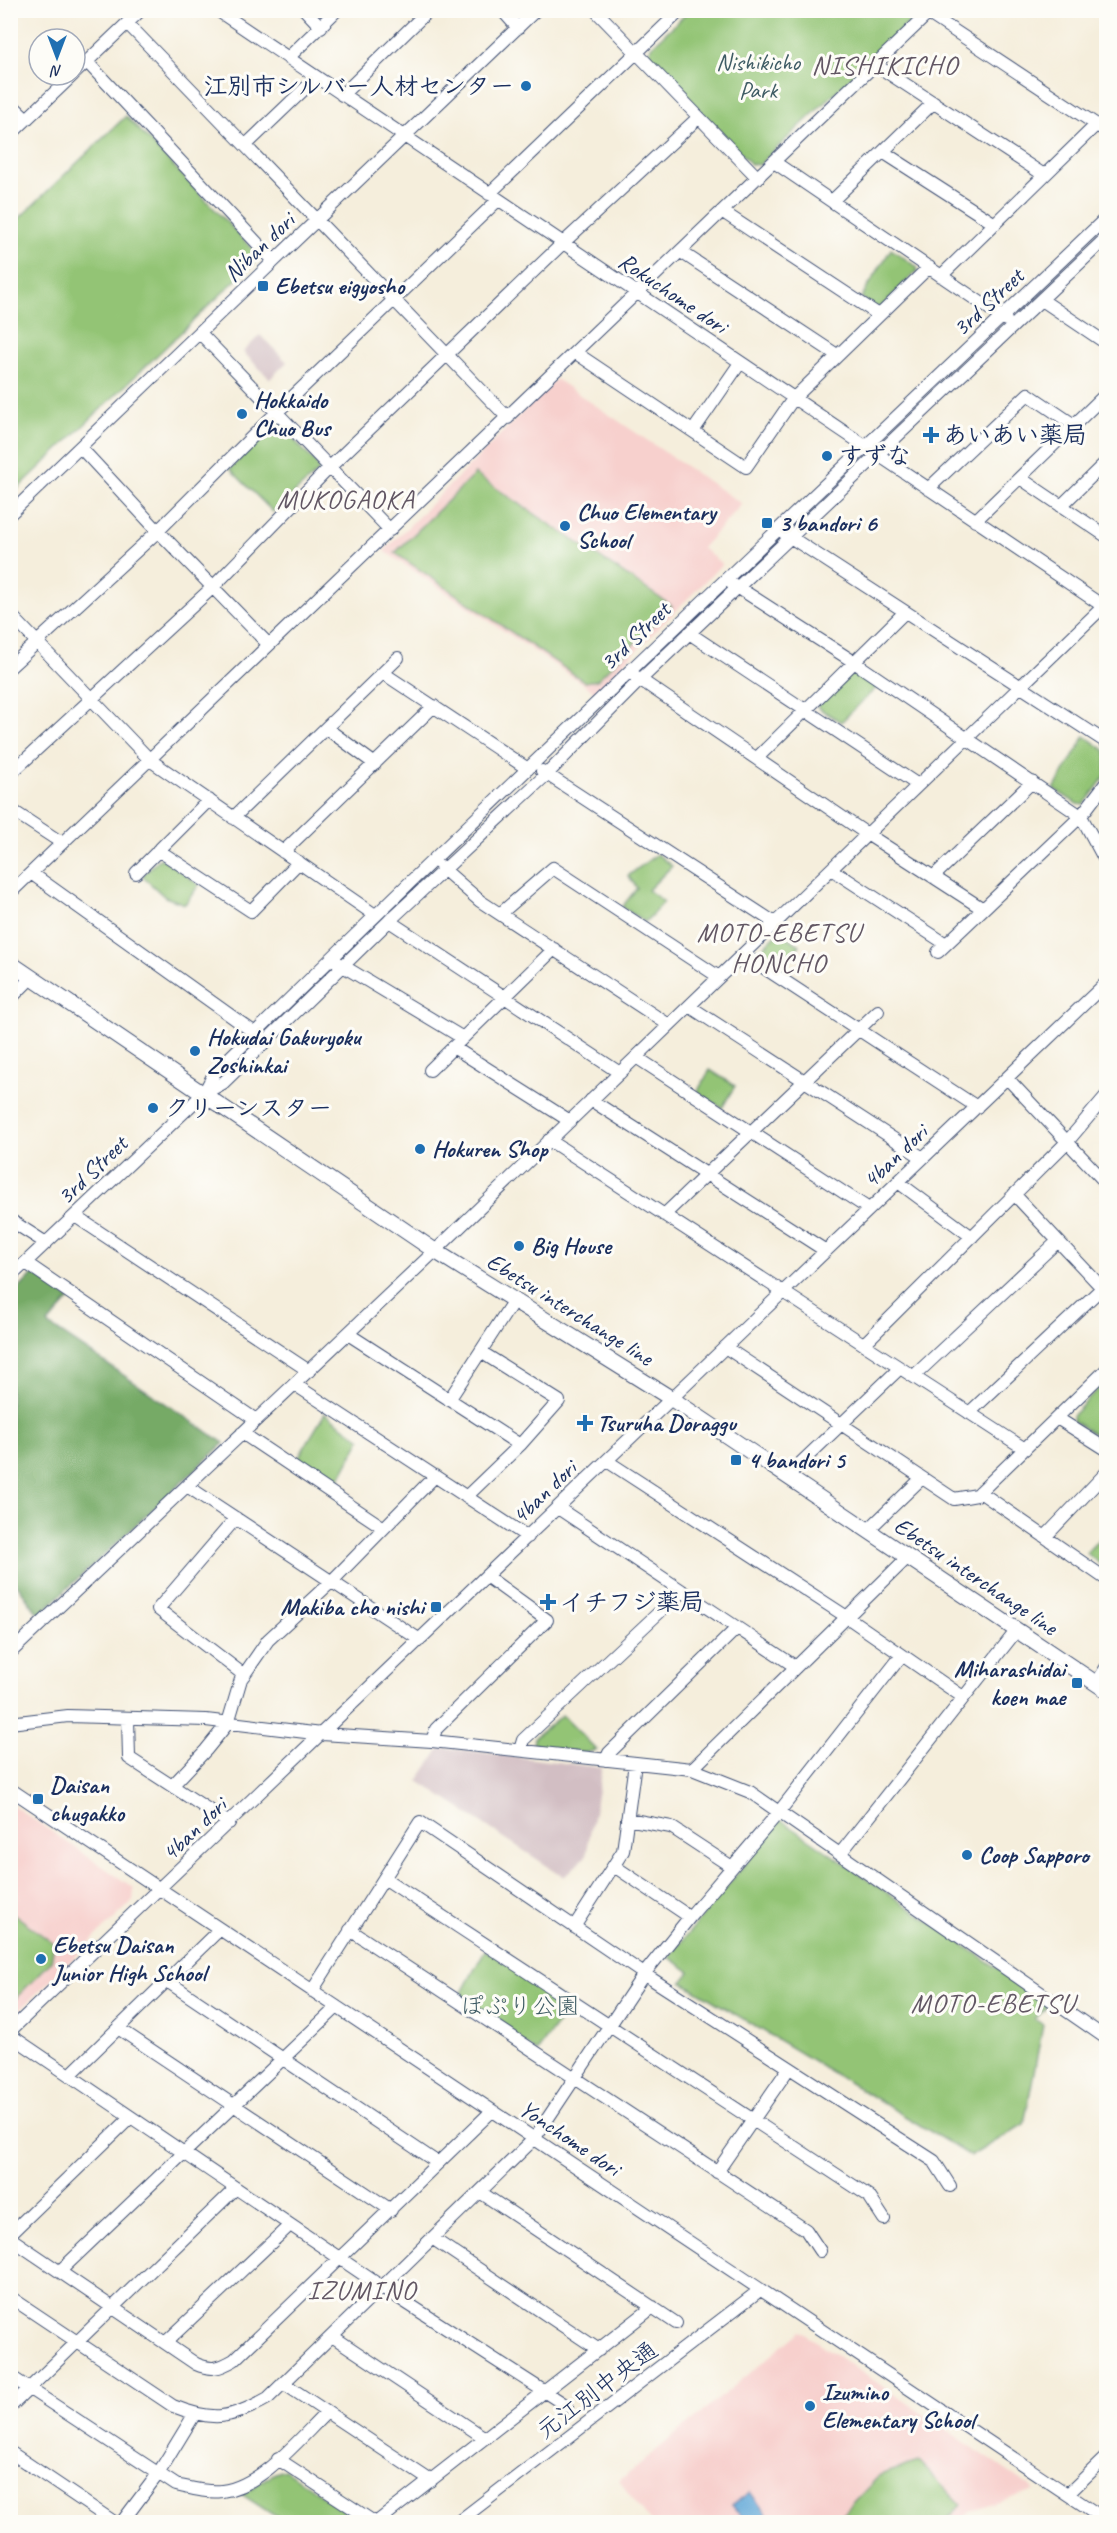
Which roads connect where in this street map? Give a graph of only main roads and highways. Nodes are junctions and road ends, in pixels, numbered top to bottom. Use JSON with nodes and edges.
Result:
{"nodes":[{"id":1,"x":10,"y":963,"type":"edge"},
{"id":2,"x":1101,"y":1687,"type":"edge"}],
"edges":[{"from":1,"to":2,"type":"main road","name":"Ebetsu interchange line"}]}
